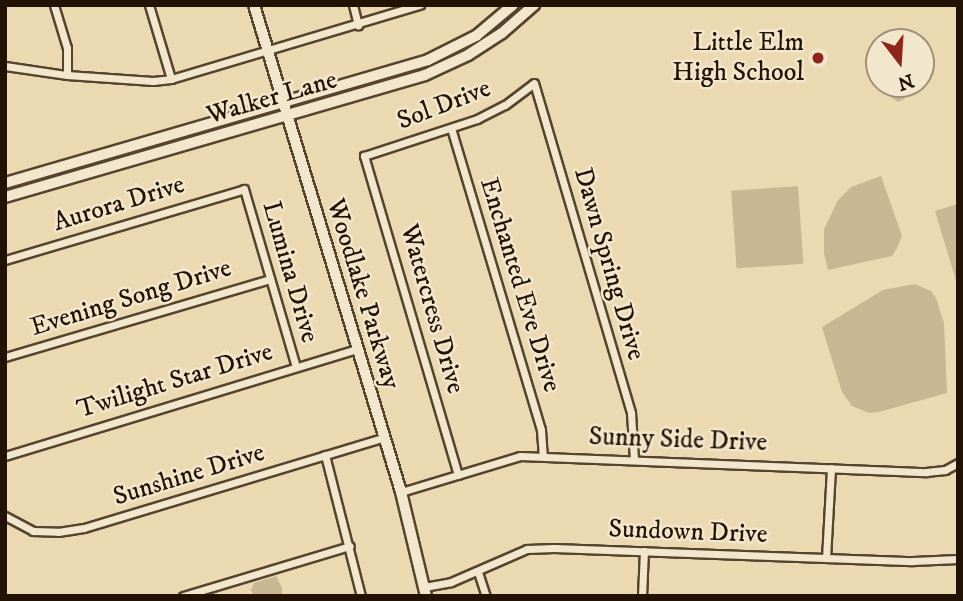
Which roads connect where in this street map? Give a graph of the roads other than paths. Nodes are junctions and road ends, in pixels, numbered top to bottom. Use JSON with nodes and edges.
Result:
{"nodes":[{"id":1,"x":54,"y":5,"type":"edge"},
{"id":2,"x":149,"y":5,"type":"edge"},
{"id":3,"x":254,"y":5,"type":"edge"},
{"id":4,"x":353,"y":5,"type":"edge"},
{"id":5,"x":420,"y":5,"type":"edge"},
{"id":6,"x":513,"y":5,"type":"edge"},
{"id":7,"x":534,"y":5,"type":"edge"},
{"id":8,"x":358,"y":24,"type":"junction"},
{"id":9,"x":267,"y":50,"type":"junction"},
{"id":10,"x":5,"y":66,"type":"edge"},
{"id":11,"x":67,"y":75,"type":"junction"},
{"id":12,"x":171,"y":79,"type":"junction"},
{"id":13,"x":534,"y":83,"type":"joint"},
{"id":14,"x":284,"y":102,"type":"junction"},
{"id":15,"x":288,"y":116,"type":"junction"},
{"id":16,"x":451,"y":128,"type":"junction"},
{"id":17,"x":364,"y":156,"type":"joint"},
{"id":18,"x":5,"y":183,"type":"edge"},
{"id":19,"x":244,"y":189,"type":"joint"},
{"id":20,"x":5,"y":197,"type":"edge"},
{"id":21,"x":5,"y":260,"type":"edge"},
{"id":22,"x":270,"y":279,"type":"junction"},
{"id":23,"x":358,"y":349,"type":"junction"},
{"id":24,"x":5,"y":357,"type":"edge"},
{"id":25,"x":296,"y":367,"type":"junction"},
{"id":26,"x":385,"y":438,"type":"junction"},
{"id":27,"x":5,"y":456,"type":"edge"},
{"id":28,"x":325,"y":456,"type":"junction"},
{"id":29,"x":543,"y":456,"type":"junction"},
{"id":30,"x":634,"y":459,"type":"junction"},
{"id":31,"x":958,"y":463,"type":"edge"},
{"id":32,"x":831,"y":468,"type":"junction"},
{"id":33,"x":458,"y":475,"type":"junction"},
{"id":34,"x":401,"y":492,"type":"junction"},
{"id":35,"x":5,"y":516,"type":"edge"},
{"id":36,"x":350,"y":546,"type":"junction"},
{"id":37,"x":644,"y":551,"type":"junction"},
{"id":38,"x":826,"y":558,"type":"junction"},
{"id":39,"x":958,"y":559,"type":"edge"},
{"id":40,"x":478,"y":572,"type":"junction"},
{"id":41,"x":425,"y":591,"type":"edge"},
{"id":42,"x":183,"y":596,"type":"edge"},
{"id":43,"x":361,"y":596,"type":"edge"},
{"id":44,"x":486,"y":596,"type":"edge"},
{"id":45,"x":642,"y":596,"type":"edge"}],
"edges":[{"from":1,"to":11,"type":"street"},
{"from":2,"to":12,"type":"street"},
{"from":3,"to":9,"type":"street","name":"Woodlake Parkway"},
{"from":4,"to":8,"type":"street"},
{"from":5,"to":8,"type":"street"},
{"from":6,"to":14,"type":"street","name":"Walker Lane"},
{"from":7,"to":15,"type":"street","name":"Walker Lane"},
{"from":8,"to":9,"type":"street"},
{"from":9,"to":12,"type":"street"},
{"from":9,"to":14,"type":"street","name":"Woodlake Parkway"},
{"from":10,"to":11,"type":"street"},
{"from":11,"to":12,"type":"street"},
{"from":13,"to":16,"type":"street","name":"Sol Drive"},
{"from":13,"to":30,"type":"street","name":"Dawn Spring Drive"},
{"from":14,"to":15,"type":"street","name":"Woodlake Parkway"},
{"from":14,"to":18,"type":"street","name":"Walker Lane"},
{"from":15,"to":20,"type":"street","name":"Walker Lane"},
{"from":15,"to":23,"type":"street","name":"Woodlake Parkway"},
{"from":16,"to":17,"type":"street","name":"Sol Drive"},
{"from":16,"to":29,"type":"street","name":"Enchanted Eve Drive"},
{"from":17,"to":33,"type":"street","name":"Watercress Drive"},
{"from":19,"to":21,"type":"street","name":"Aurora Drive"},
{"from":19,"to":22,"type":"street","name":"Lumina Drive"},
{"from":22,"to":24,"type":"street","name":"Evening Song Drive"},
{"from":22,"to":25,"type":"street","name":"Lumina Drive"},
{"from":23,"to":25,"type":"street","name":"Twilight Star Drive"},
{"from":23,"to":26,"type":"street","name":"Woodlake Parkway"},
{"from":25,"to":27,"type":"street","name":"Twilight Star Drive"},
{"from":26,"to":28,"type":"street","name":"Sunshine Drive"},
{"from":26,"to":34,"type":"street","name":"Woodlake Parkway"},
{"from":28,"to":35,"type":"street","name":"Sunshine Drive"},
{"from":28,"to":36,"type":"street"},
{"from":29,"to":30,"type":"street","name":"Sunny Side Drive"},
{"from":29,"to":33,"type":"street","name":"Sunny Side Drive"},
{"from":30,"to":32,"type":"street","name":"Sunny Side Drive"},
{"from":31,"to":32,"type":"street","name":"Sunny Side Drive"},
{"from":32,"to":38,"type":"street"},
{"from":33,"to":34,"type":"street","name":"Sunny Side Drive"},
{"from":34,"to":41,"type":"street","name":"Woodlake Parkway"},
{"from":36,"to":42,"type":"street"},
{"from":36,"to":43,"type":"street"},
{"from":37,"to":38,"type":"street","name":"Sundown Drive"},
{"from":37,"to":40,"type":"street","name":"Sundown Drive"},
{"from":37,"to":45,"type":"street"},
{"from":38,"to":39,"type":"street","name":"Sundown Drive"},
{"from":40,"to":41,"type":"street","name":"Sundown Drive"},
{"from":40,"to":44,"type":"street"}]}
